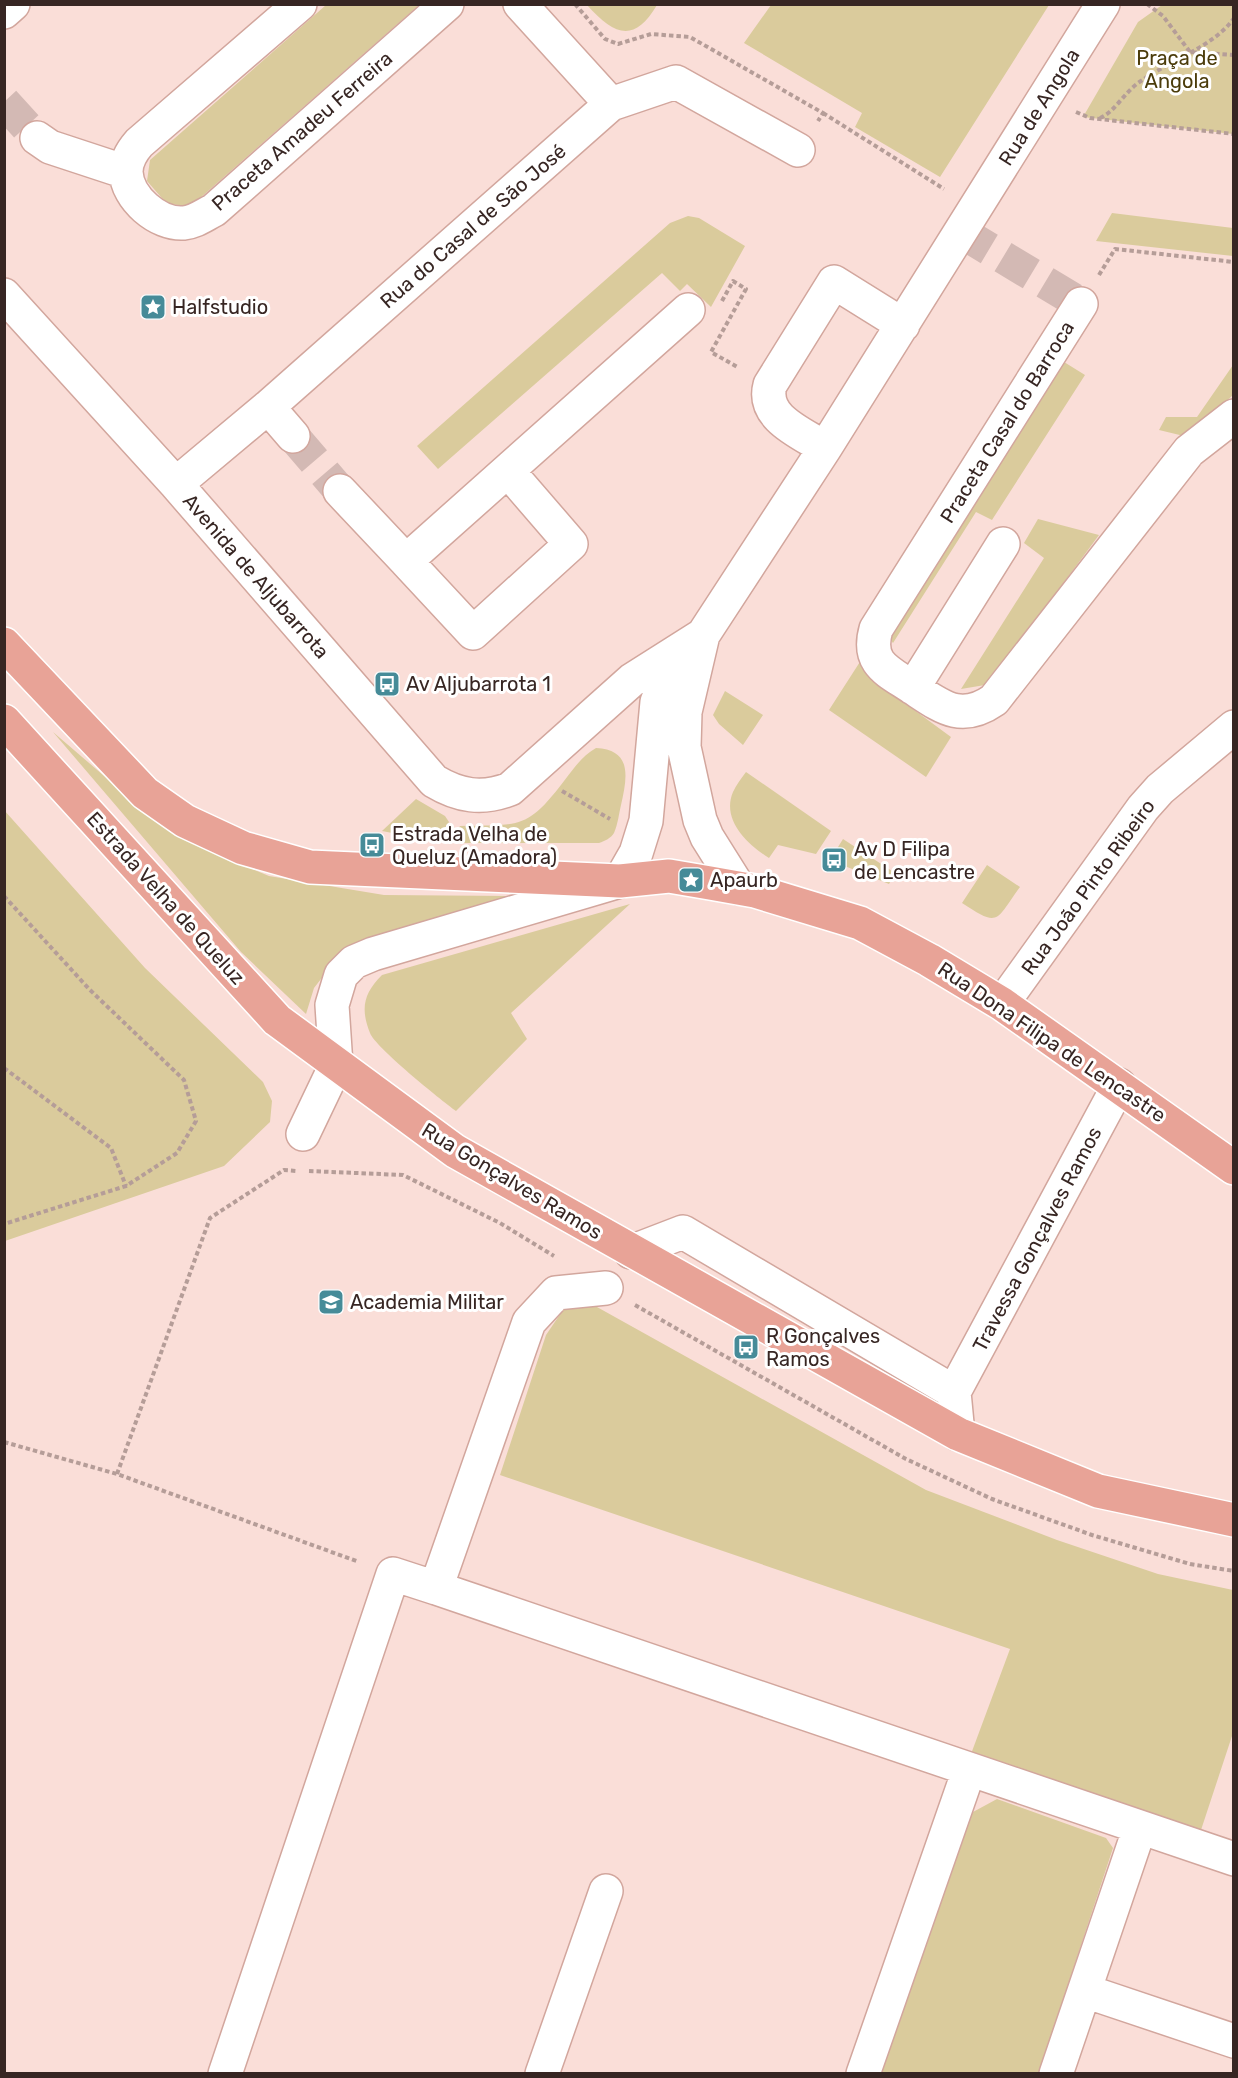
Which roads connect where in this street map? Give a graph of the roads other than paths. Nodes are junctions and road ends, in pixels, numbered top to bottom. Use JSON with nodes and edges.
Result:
{"nodes":[{"id":1,"x":13,"y":4,"type":"edge"},
{"id":2,"x":300,"y":4,"type":"edge"},
{"id":3,"x":447,"y":4,"type":"edge"},
{"id":4,"x":520,"y":4,"type":"edge"},
{"id":5,"x":1103,"y":4,"type":"edge"},
{"id":6,"x":4,"y":12,"type":"edge"},
{"id":7,"x":611,"y":104,"type":"junction"},
{"id":8,"x":37,"y":138,"type":"tunnel mouth"},
{"id":9,"x":798,"y":150,"type":"dead end"},
{"id":10,"x":126,"y":172,"type":"junction"},
{"id":11,"x":4,"y":295,"type":"edge"},
{"id":12,"x":1081,"y":304,"type":"road end"},
{"id":13,"x":688,"y":310,"type":"road end"},
{"id":14,"x":903,"y":325,"type":"junction"},
{"id":15,"x":268,"y":407,"type":"junction"},
{"id":16,"x":1233,"y":416,"type":"edge"},
{"id":17,"x":293,"y":436,"type":"tunnel mouth"},
{"id":18,"x":825,"y":448,"type":"junction"},
{"id":19,"x":508,"y":471,"type":"junction"},
{"id":20,"x":176,"y":484,"type":"junction"},
{"id":21,"x":340,"y":491,"type":"tunnel mouth"},
{"id":22,"x":1003,"y":544,"type":"dead end"},
{"id":23,"x":406,"y":561,"type":"junction"},
{"id":24,"x":692,"y":642,"type":"junction"},
{"id":25,"x":4,"y":644,"type":"edge"},
{"id":26,"x":913,"y":688,"type":"junction"},
{"id":27,"x":596,"y":713,"type":"junction"},
{"id":28,"x":4,"y":721,"type":"edge"},
{"id":29,"x":655,"y":721,"type":"junction"},
{"id":30,"x":1233,"y":727,"type":"edge"},
{"id":31,"x":695,"y":800,"type":"junction"},
{"id":32,"x":620,"y":882,"type":"junction"},
{"id":33,"x":740,"y":888,"type":"junction"},
{"id":34,"x":1002,"y":1004,"type":"junction"},
{"id":35,"x":336,"y":1065,"type":"junction"},
{"id":36,"x":1119,"y":1085,"type":"junction"},
{"id":37,"x":303,"y":1134,"type":"dead end"},
{"id":38,"x":1233,"y":1168,"type":"edge"},
{"id":39,"x":631,"y":1252,"type":"junction"},
{"id":40,"x":606,"y":1288,"type":"road end"},
{"id":41,"x":954,"y":1392,"type":"junction"},
{"id":42,"x":958,"y":1434,"type":"junction"},
{"id":43,"x":1233,"y":1520,"type":"edge"},
{"id":44,"x":436,"y":1588,"type":"junction"},
{"id":45,"x":969,"y":1770,"type":"junction"},
{"id":46,"x":1140,"y":1827,"type":"junction"},
{"id":47,"x":1233,"y":1859,"type":"edge"},
{"id":48,"x":606,"y":1891,"type":"dead end"},
{"id":49,"x":1084,"y":1991,"type":"junction"},
{"id":50,"x":1233,"y":2041,"type":"edge"},
{"id":51,"x":225,"y":2073,"type":"edge"},
{"id":52,"x":542,"y":2073,"type":"edge"},
{"id":53,"x":863,"y":2073,"type":"edge"},
{"id":54,"x":1056,"y":2073,"type":"edge"}],
"edges":[{"from":1,"to":6,"type":"street"},
{"from":2,"to":10,"type":"street"},
{"from":3,"to":10,"type":"street","name":"Praceta Amadeu Ferreira"},
{"from":4,"to":7,"type":"street"},
{"from":5,"to":14,"type":"street","name":"Rua de Angola"},
{"from":7,"to":9,"type":"street","name":"Rua do Casal de São José"},
{"from":7,"to":15,"type":"street","name":"Rua do Casal de São José"},
{"from":8,"to":10,"type":"street"},
{"from":11,"to":20,"type":"street","name":"Avenida de Aljubarrota"},
{"from":12,"to":26,"type":"street","name":"Praceta Casal do Barroca"},
{"from":13,"to":19,"type":"street"},
{"from":14,"to":18,"type":"street","name":"Rua de Angola"},
{"from":14,"to":18,"type":"street"},
{"from":15,"to":17,"type":"street"},
{"from":15,"to":20,"type":"street","name":"Rua do Casal de São José"},
{"from":16,"to":26,"type":"street","name":"Praceta Casal do Barroca"},
{"from":18,"to":24,"type":"street","name":"Rua de Angola"},
{"from":19,"to":23,"type":"street"},
{"from":19,"to":23,"type":"street"},
{"from":20,"to":27,"type":"street","name":"Avenida de Aljubarrota"},
{"from":21,"to":23,"type":"street"},
{"from":22,"to":26,"type":"street"},
{"from":24,"to":27,"type":"street","name":"Avenida de Aljubarrota"},
{"from":24,"to":29,"type":"street","name":"Rua de Angola"},
{"from":24,"to":31,"type":"street"},
{"from":25,"to":32,"type":"main road"},
{"from":27,"to":29,"type":"street"},
{"from":28,"to":35,"type":"main road","name":"Estrada Velha de Queluz"},
{"from":29,"to":31,"type":"street"},
{"from":29,"to":32,"type":"street","name":"Rua de Angola"},
{"from":30,"to":34,"type":"street","name":"Rua João Pinto Ribeiro"},
{"from":31,"to":33,"type":"street"},
{"from":32,"to":33,"type":"main road","name":"Rua Dona Filipa de Lencastre"},
{"from":32,"to":35,"type":"street"},
{"from":33,"to":34,"type":"main road","name":"Rua Dona Filipa de Lencastre"},
{"from":34,"to":36,"type":"main road","name":"Rua Dona Filipa de Lencastre"},
{"from":35,"to":37,"type":"street"},
{"from":35,"to":39,"type":"main road","name":"Rua Gonçalves Ramos"},
{"from":36,"to":38,"type":"main road","name":"Rua Dona Filipa de Lencastre"},
{"from":36,"to":41,"type":"street","name":"Travessa Gonçalves Ramos"},
{"from":39,"to":41,"type":"street"},
{"from":39,"to":42,"type":"main road","name":"Rua Gonçalves Ramos"},
{"from":40,"to":44,"type":"street"},
{"from":41,"to":42,"type":"street"},
{"from":42,"to":43,"type":"main road","name":"Rua Gonçalves Ramos"},
{"from":44,"to":45,"type":"street"},
{"from":44,"to":51,"type":"street"},
{"from":45,"to":46,"type":"street"},
{"from":45,"to":53,"type":"street"},
{"from":46,"to":47,"type":"street"},
{"from":46,"to":49,"type":"street"},
{"from":48,"to":52,"type":"street"},
{"from":49,"to":50,"type":"street"},
{"from":49,"to":54,"type":"street"}]}
